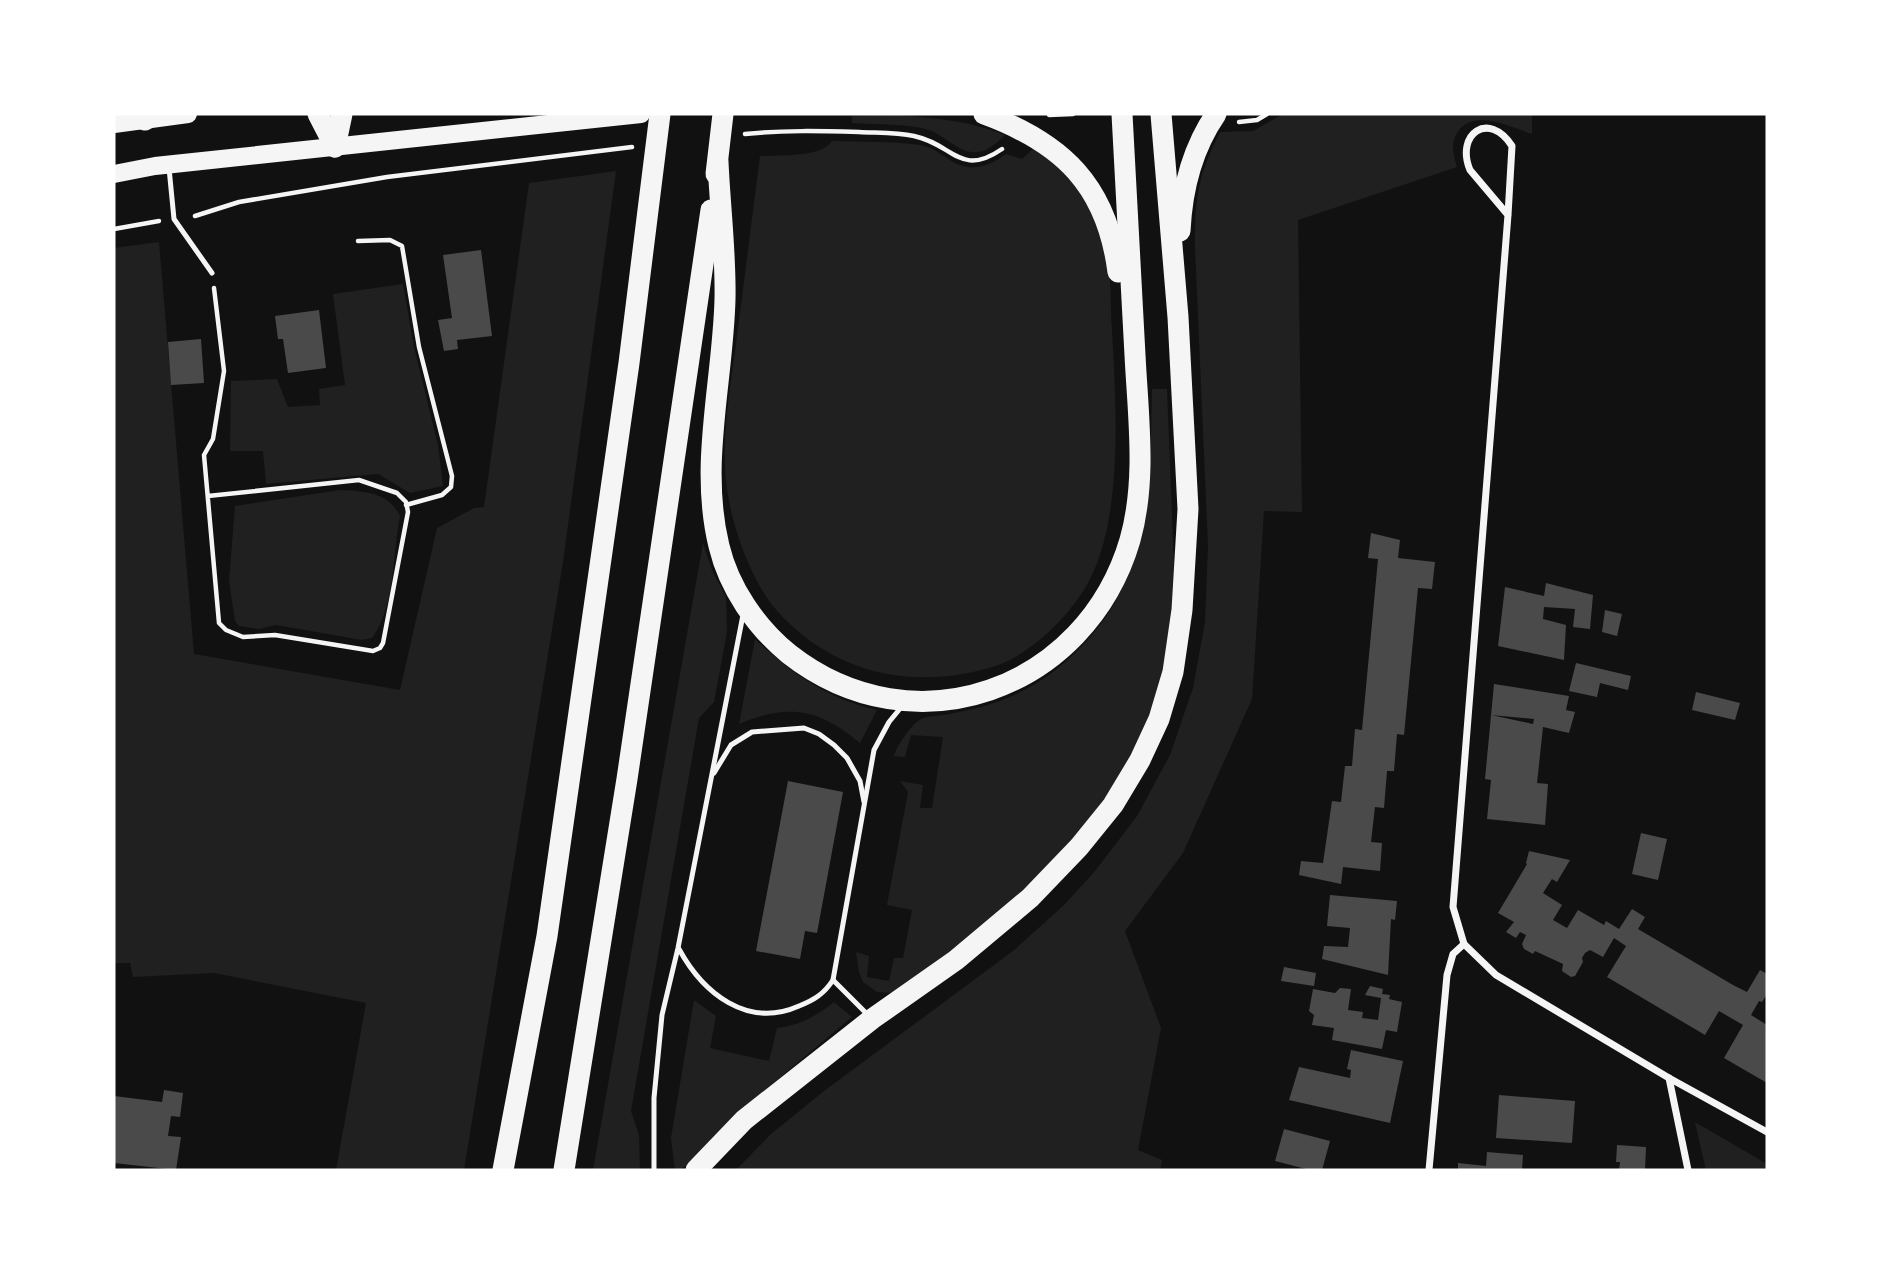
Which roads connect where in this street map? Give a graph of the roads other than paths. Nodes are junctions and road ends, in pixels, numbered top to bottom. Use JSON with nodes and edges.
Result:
{"nodes":[{"id":1,"x":188,"y":114,"type":"edge"},
{"id":2,"x":318,"y":114,"type":"edge"},
{"id":3,"x":342,"y":114,"type":"edge"},
{"id":4,"x":641,"y":114,"type":"edge"},
{"id":5,"x":660,"y":114,"type":"edge"},
{"id":6,"x":723,"y":114,"type":"edge"},
{"id":7,"x":984,"y":114,"type":"edge"},
{"id":8,"x":1122,"y":114,"type":"edge"},
{"id":9,"x":1161,"y":114,"type":"edge"},
{"id":10,"x":1216,"y":114,"type":"edge"},
{"id":11,"x":150,"y":117,"type":"edge"},
{"id":12,"x":114,"y":124,"type":"edge"},
{"id":13,"x":335,"y":147,"type":"junction"},
{"id":14,"x":718,"y":162,"type":"junction"},
{"id":15,"x":169,"y":165,"type":"junction"},
{"id":16,"x":114,"y":174,"type":"edge"},
{"id":17,"x":1508,"y":215,"type":"junction"},
{"id":18,"x":212,"y":273,"type":"road end"},
{"id":19,"x":1178,"y":317,"type":"junction"},
{"id":20,"x":1138,"y":419,"type":"junction"},
{"id":21,"x":745,"y":606,"type":"junction"},
{"id":22,"x":905,"y":702,"type":"junction"},
{"id":23,"x":711,"y":779,"type":"junction"},
{"id":24,"x":864,"y":807,"type":"junction"},
{"id":25,"x":1464,"y":944,"type":"junction"},
{"id":26,"x":678,"y":947,"type":"junction"},
{"id":27,"x":833,"y":980,"type":"junction"},
{"id":28,"x":872,"y":1019,"type":"junction"},
{"id":29,"x":1669,"y":1078,"type":"junction"},
{"id":30,"x":1767,"y":1132,"type":"edge"},
{"id":31,"x":503,"y":1170,"type":"edge"},
{"id":32,"x":564,"y":1170,"type":"edge"},
{"id":33,"x":654,"y":1170,"type":"edge"},
{"id":34,"x":696,"y":1170,"type":"edge"},
{"id":35,"x":1429,"y":1170,"type":"edge"},
{"id":36,"x":1688,"y":1170,"type":"edge"}],
"edges":[{"from":1,"to":11,"type":"main road"},
{"from":2,"to":13,"type":"highway"},
{"from":3,"to":13,"type":"highway"},
{"from":4,"to":13,"type":"main road"},
{"from":5,"to":31,"type":"highway"},
{"from":6,"to":14,"type":"highway"},
{"from":7,"to":20,"type":"highway"},
{"from":8,"to":20,"type":"highway"},
{"from":9,"to":19,"type":"highway"},
{"from":10,"to":19,"type":"highway"},
{"from":11,"to":12,"type":"main road"},
{"from":13,"to":15,"type":"main road"},
{"from":14,"to":21,"type":"highway"},
{"from":14,"to":32,"type":"highway"},
{"from":15,"to":16,"type":"main road"},
{"from":15,"to":18,"type":"lane"},
{"from":17,"to":17,"type":"street"},
{"from":17,"to":25,"type":"street"},
{"from":19,"to":28,"type":"highway"},
{"from":20,"to":22,"type":"highway"},
{"from":21,"to":22,"type":"highway"},
{"from":21,"to":23,"type":"lane"},
{"from":22,"to":24,"type":"lane"},
{"from":23,"to":24,"type":"lane"},
{"from":23,"to":26,"type":"lane"},
{"from":24,"to":27,"type":"lane"},
{"from":25,"to":29,"type":"street"},
{"from":25,"to":35,"type":"street"},
{"from":26,"to":27,"type":"lane"},
{"from":26,"to":33,"type":"lane"},
{"from":27,"to":28,"type":"lane"},
{"from":28,"to":34,"type":"highway"},
{"from":29,"to":30,"type":"street"},
{"from":29,"to":36,"type":"street"}]}
